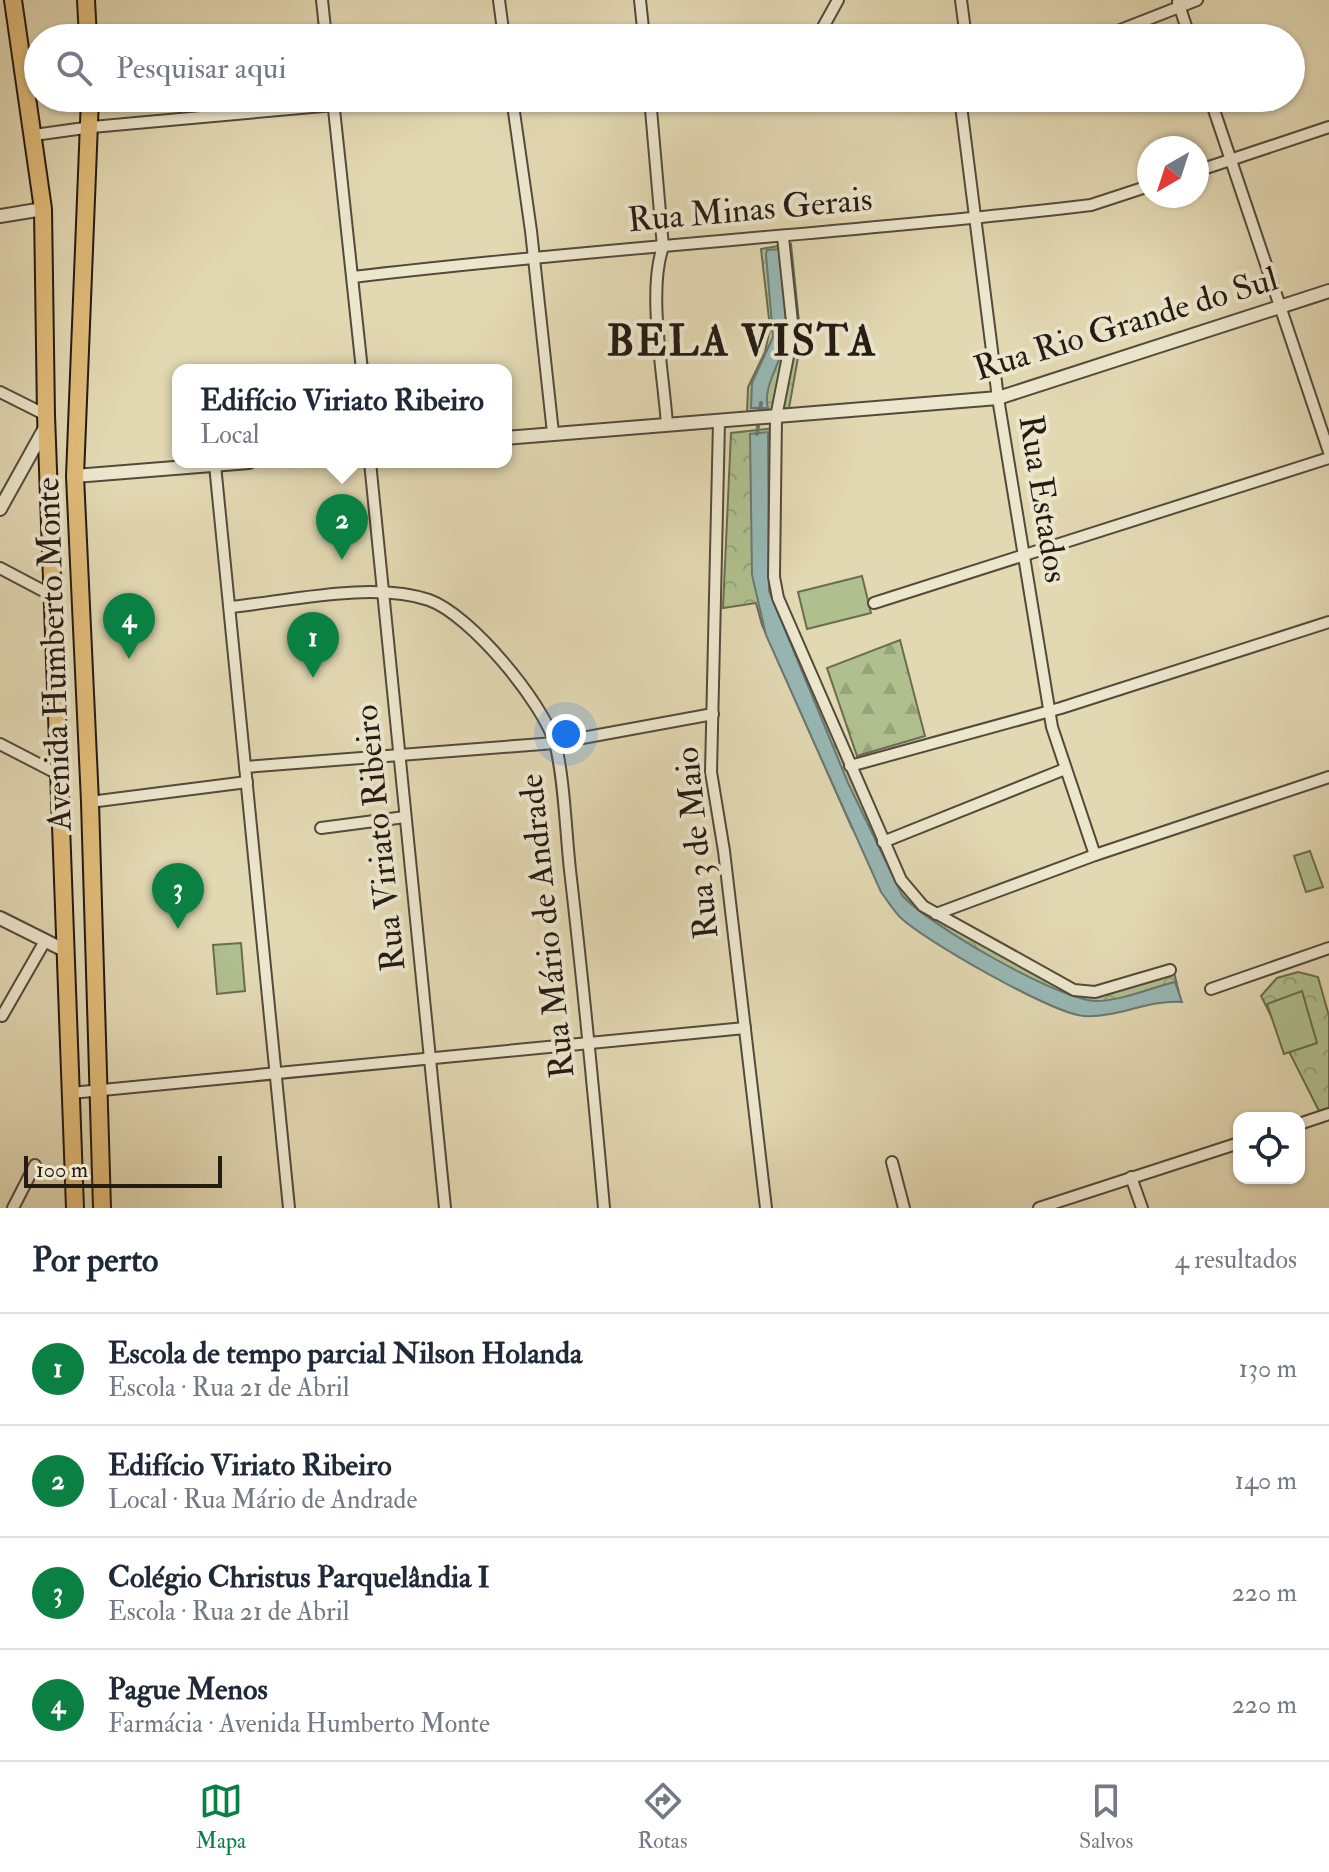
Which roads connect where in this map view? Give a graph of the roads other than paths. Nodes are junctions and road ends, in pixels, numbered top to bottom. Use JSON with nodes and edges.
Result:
{"nodes":[{"id":1,"x":13,"y":0,"type":"edge"},
{"id":2,"x":86,"y":0,"type":"edge"},
{"id":3,"x":322,"y":0,"type":"edge"},
{"id":4,"x":499,"y":0,"type":"edge"},
{"id":5,"x":640,"y":0,"type":"edge"},
{"id":6,"x":838,"y":0,"type":"edge"},
{"id":7,"x":961,"y":0,"type":"edge"},
{"id":8,"x":1197,"y":0,"type":"edge"},
{"id":9,"x":1178,"y":3,"type":"edge"},
{"id":10,"x":87,"y":24,"type":"edge"},
{"id":11,"x":325,"y":24,"type":"edge"},
{"id":12,"x":502,"y":24,"type":"edge"},
{"id":13,"x":643,"y":24,"type":"edge"},
{"id":14,"x":825,"y":24,"type":"edge"},
{"id":15,"x":964,"y":24,"type":"edge"},
{"id":16,"x":1131,"y":24,"type":"edge"},
{"id":17,"x":1185,"y":24,"type":"edge"},
{"id":18,"x":24,"y":71,"type":"edge"},
{"id":19,"x":30,"y":112,"type":"edge"},
{"id":20,"x":91,"y":112,"type":"edge"},
{"id":21,"x":231,"y":112,"type":"edge"},
{"id":22,"x":334,"y":112,"type":"edge"},
{"id":23,"x":514,"y":112,"type":"edge"},
{"id":24,"x":651,"y":112,"type":"edge"},
{"id":25,"x":962,"y":112,"type":"edge"},
{"id":26,"x":1215,"y":112,"type":"edge"},
{"id":27,"x":92,"y":127,"type":"junction"},
{"id":28,"x":1329,"y":127,"type":"edge"},
{"id":29,"x":34,"y":135,"type":"junction"},
{"id":30,"x":1231,"y":160,"type":"junction"},
{"id":31,"x":1209,"y":167,"type":"edge"},
{"id":32,"x":1137,"y":190,"type":"edge"},
{"id":33,"x":43,"y":209,"type":"junction"},
{"id":34,"x":0,"y":216,"type":"edge"},
{"id":35,"x":975,"y":218,"type":"junction"},
{"id":36,"x":783,"y":237,"type":"junction"},
{"id":37,"x":663,"y":247,"type":"junction"},
{"id":38,"x":534,"y":255,"type":"junction"},
{"id":39,"x":353,"y":277,"type":"junction"},
{"id":40,"x":1329,"y":291,"type":"edge"},
{"id":41,"x":1281,"y":307,"type":"junction"},
{"id":42,"x":361,"y":364,"type":"edge"},
{"id":43,"x":0,"y":392,"type":"edge"},
{"id":44,"x":998,"y":398,"type":"junction"},
{"id":45,"x":775,"y":417,"type":"junction"},
{"id":46,"x":46,"y":420,"type":"junction"},
{"id":47,"x":719,"y":422,"type":"junction"},
{"id":48,"x":667,"y":425,"type":"junction"},
{"id":49,"x":553,"y":433,"type":"junction"},
{"id":50,"x":512,"y":437,"type":"edge"},
{"id":51,"x":1329,"y":452,"type":"edge"},
{"id":52,"x":1329,"y":458,"type":"edge"},
{"id":53,"x":177,"y":468,"type":"edge"},
{"id":54,"x":215,"y":468,"type":"edge"},
{"id":55,"x":371,"y":468,"type":"edge"},
{"id":56,"x":75,"y":476,"type":"junction"},
{"id":57,"x":0,"y":509,"type":"edge"},
{"id":58,"x":1024,"y":558,"type":"junction"},
{"id":59,"x":0,"y":568,"type":"edge"},
{"id":60,"x":383,"y":591,"type":"junction"},
{"id":61,"x":53,"y":596,"type":"junction"},
{"id":62,"x":874,"y":603,"type":"dead end"},
{"id":63,"x":231,"y":607,"type":"junction"},
{"id":64,"x":1329,"y":622,"type":"edge"},
{"id":65,"x":1050,"y":711,"type":"junction"},
{"id":66,"x":713,"y":714,"type":"junction"},
{"id":67,"x":555,"y":743,"type":"junction"},
{"id":68,"x":0,"y":744,"type":"edge"},
{"id":69,"x":399,"y":753,"type":"junction"},
{"id":70,"x":850,"y":766,"type":"junction"},
{"id":71,"x":245,"y":767,"type":"junction"},
{"id":72,"x":1065,"y":769,"type":"junction"},
{"id":73,"x":62,"y":776,"type":"junction"},
{"id":74,"x":1329,"y":777,"type":"edge"},
{"id":75,"x":247,"y":782,"type":"junction"},
{"id":76,"x":90,"y":802,"type":"junction"},
{"id":77,"x":405,"y":817,"type":"junction"},
{"id":78,"x":321,"y":828,"type":"dead end"},
{"id":79,"x":883,"y":842,"type":"junction"},
{"id":80,"x":1095,"y":855,"type":"junction"},
{"id":81,"x":936,"y":914,"type":"junction"},
{"id":82,"x":0,"y":918,"type":"edge"},
{"id":83,"x":45,"y":941,"type":"junction"},
{"id":84,"x":1329,"y":948,"type":"edge"},
{"id":85,"x":66,"y":951,"type":"junction"},
{"id":86,"x":1170,"y":970,"type":"dead end"},
{"id":87,"x":1211,"y":989,"type":"dead end"},
{"id":88,"x":2,"y":1016,"type":"dead end"},
{"id":89,"x":745,"y":1028,"type":"junction"},
{"id":90,"x":590,"y":1041,"type":"junction"},
{"id":91,"x":431,"y":1060,"type":"junction"},
{"id":92,"x":275,"y":1074,"type":"junction"},
{"id":93,"x":100,"y":1090,"type":"junction"},
{"id":94,"x":71,"y":1093,"type":"junction"},
{"id":95,"x":1329,"y":1114,"type":"edge"},
{"id":96,"x":1305,"y":1122,"type":"edge"},
{"id":97,"x":1233,"y":1145,"type":"edge"},
{"id":98,"x":892,"y":1162,"type":"dead end"},
{"id":99,"x":35,"y":1165,"type":"dead end"},
{"id":100,"x":1131,"y":1177,"type":"junction"},
{"id":101,"x":13,"y":1208,"type":"edge"},
{"id":102,"x":75,"y":1208,"type":"edge"},
{"id":103,"x":102,"y":1208,"type":"edge"},
{"id":104,"x":289,"y":1208,"type":"edge"},
{"id":105,"x":445,"y":1208,"type":"edge"},
{"id":106,"x":604,"y":1208,"type":"edge"},
{"id":107,"x":766,"y":1208,"type":"edge"},
{"id":108,"x":904,"y":1208,"type":"edge"},
{"id":109,"x":1039,"y":1208,"type":"edge"},
{"id":110,"x":1142,"y":1208,"type":"edge"}],
"edges":[{"from":1,"to":18,"type":"main road","name":"Avenida Humberto Monte"},
{"from":2,"to":10,"type":"main road"},
{"from":3,"to":11,"type":"street"},
{"from":4,"to":12,"type":"street"},
{"from":5,"to":13,"type":"street"},
{"from":6,"to":14,"type":"street"},
{"from":7,"to":15,"type":"street"},
{"from":8,"to":9,"type":"street"},
{"from":9,"to":16,"type":"street"},
{"from":9,"to":17,"type":"street"},
{"from":19,"to":29,"type":"main road","name":"Avenida Humberto Monte"},
{"from":20,"to":27,"type":"main road","name":"Avenida Humberto Monte"},
{"from":21,"to":27,"type":"street"},
{"from":22,"to":39,"type":"street"},
{"from":23,"to":38,"type":"street"},
{"from":24,"to":37,"type":"street"},
{"from":25,"to":35,"type":"street","name":"Rua Estados"},
{"from":26,"to":30,"type":"street"},
{"from":27,"to":29,"type":"street"},
{"from":27,"to":56,"type":"main road","name":"Avenida Humberto Monte"},
{"from":28,"to":30,"type":"street"},
{"from":29,"to":33,"type":"main road","name":"Avenida Humberto Monte"},
{"from":30,"to":31,"type":"street"},
{"from":30,"to":41,"type":"street"},
{"from":32,"to":35,"type":"street","name":"Rua Minas Gerais"},
{"from":33,"to":34,"type":"street"},
{"from":33,"to":46,"type":"main road","name":"Avenida Humberto Monte"},
{"from":35,"to":36,"type":"street","name":"Rua Minas Gerais"},
{"from":35,"to":44,"type":"street","name":"Rua Estados"},
{"from":36,"to":37,"type":"street","name":"Rua Minas Gerais"},
{"from":36,"to":45,"type":"street"},
{"from":37,"to":38,"type":"street","name":"Rua Minas Gerais"},
{"from":37,"to":48,"type":"street"},
{"from":38,"to":39,"type":"street","name":"Rua Minas Gerais"},
{"from":38,"to":49,"type":"street"},
{"from":39,"to":42,"type":"street"},
{"from":40,"to":41,"type":"street","name":"Rua Rio Grande do Sul"},
{"from":41,"to":44,"type":"street","name":"Rua Rio Grande do Sul"},
{"from":41,"to":51,"type":"street"},
{"from":43,"to":46,"type":"street"},
{"from":44,"to":45,"type":"street","name":"Rua Rio Grande do Sul"},
{"from":44,"to":58,"type":"street","name":"Rua Estados"},
{"from":45,"to":47,"type":"street","name":"Rua Rio Grande do Sul"},
{"from":45,"to":70,"type":"street"},
{"from":46,"to":57,"type":"street"},
{"from":46,"to":61,"type":"main road","name":"Avenida Humberto Monte"},
{"from":47,"to":48,"type":"street","name":"Rua Rio Grande do Sul"},
{"from":47,"to":66,"type":"street","name":"Rua 3 de Maio"},
{"from":48,"to":49,"type":"street","name":"Rua Rio Grande do Sul"},
{"from":49,"to":50,"type":"street","name":"Rua Rio Grande do Sul"},
{"from":52,"to":58,"type":"street"},
{"from":53,"to":56,"type":"street"},
{"from":54,"to":63,"type":"street"},
{"from":55,"to":60,"type":"street","name":"Rua Viriato Ribeiro"},
{"from":56,"to":76,"type":"main road","name":"Avenida Humberto Monte"},
{"from":58,"to":62,"type":"street"},
{"from":58,"to":65,"type":"street","name":"Rua Estados"},
{"from":59,"to":61,"type":"street"},
{"from":60,"to":63,"type":"street","name":"Rua Mário de Andrade"},
{"from":60,"to":67,"type":"street","name":"Rua Mário de Andrade"},
{"from":60,"to":69,"type":"street","name":"Rua Viriato Ribeiro"},
{"from":61,"to":73,"type":"main road","name":"Avenida Humberto Monte"},
{"from":63,"to":71,"type":"street"},
{"from":64,"to":65,"type":"street"},
{"from":65,"to":70,"type":"street"},
{"from":65,"to":72,"type":"street","name":"Rua Estados"},
{"from":66,"to":67,"type":"street"},
{"from":66,"to":89,"type":"street","name":"Rua 3 de Maio"},
{"from":67,"to":69,"type":"street"},
{"from":67,"to":90,"type":"street","name":"Rua Mário de Andrade"},
{"from":68,"to":73,"type":"street"},
{"from":69,"to":71,"type":"street"},
{"from":69,"to":77,"type":"street","name":"Rua Viriato Ribeiro"},
{"from":70,"to":79,"type":"street"},
{"from":71,"to":75,"type":"street"},
{"from":72,"to":79,"type":"street"},
{"from":72,"to":80,"type":"street","name":"Rua Estados"},
{"from":73,"to":85,"type":"main road","name":"Avenida Humberto Monte"},
{"from":74,"to":80,"type":"street"},
{"from":75,"to":76,"type":"street"},
{"from":75,"to":92,"type":"street"},
{"from":76,"to":93,"type":"main road","name":"Avenida Humberto Monte"},
{"from":77,"to":78,"type":"street"},
{"from":77,"to":91,"type":"street","name":"Rua Viriato Ribeiro"},
{"from":79,"to":81,"type":"street"},
{"from":80,"to":81,"type":"street"},
{"from":81,"to":86,"type":"street"},
{"from":82,"to":83,"type":"street"},
{"from":83,"to":85,"type":"street"},
{"from":83,"to":88,"type":"street"},
{"from":84,"to":87,"type":"street"},
{"from":85,"to":94,"type":"main road","name":"Avenida Humberto Monte"},
{"from":89,"to":90,"type":"street"},
{"from":89,"to":107,"type":"street","name":"Rua 3 de Maio"},
{"from":90,"to":91,"type":"street"},
{"from":90,"to":106,"type":"street","name":"Rua Mário de Andrade"},
{"from":91,"to":92,"type":"street"},
{"from":91,"to":105,"type":"street","name":"Rua Viriato Ribeiro"},
{"from":92,"to":93,"type":"street"},
{"from":92,"to":104,"type":"street"},
{"from":93,"to":94,"type":"street"},
{"from":93,"to":103,"type":"main road","name":"Avenida Humberto Monte"},
{"from":94,"to":102,"type":"main road","name":"Avenida Humberto Monte"},
{"from":95,"to":96,"type":"street"},
{"from":97,"to":100,"type":"street"},
{"from":98,"to":108,"type":"street"},
{"from":99,"to":101,"type":"street"},
{"from":100,"to":109,"type":"street"},
{"from":100,"to":110,"type":"street"}]}
